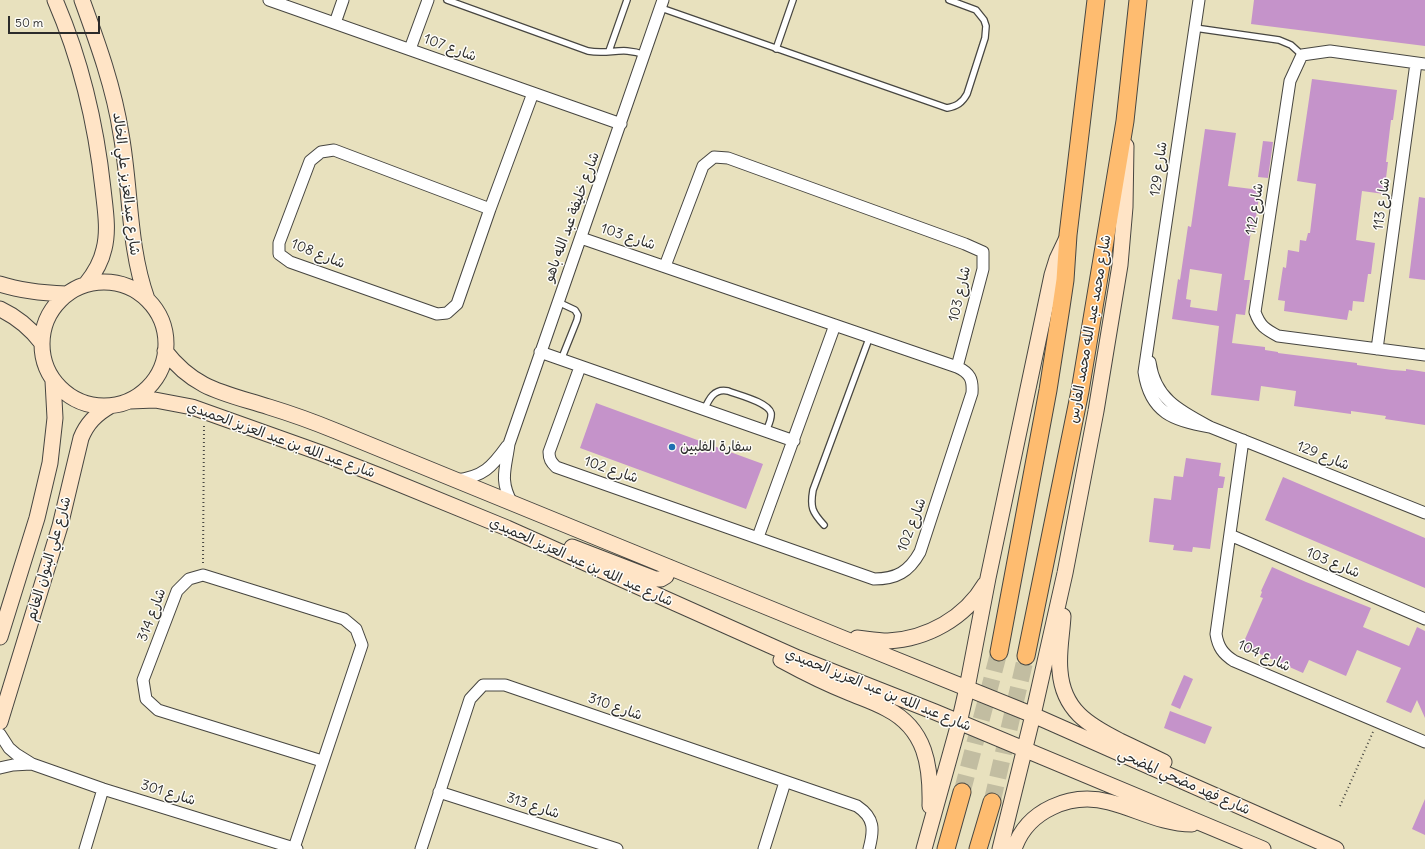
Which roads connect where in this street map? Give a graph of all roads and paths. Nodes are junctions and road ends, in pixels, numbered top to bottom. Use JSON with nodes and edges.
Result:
{"nodes":[{"id":1,"x":55,"y":0,"type":"edge"},
{"id":2,"x":82,"y":0,"type":"edge"},
{"id":3,"x":268,"y":0,"type":"edge"},
{"id":4,"x":343,"y":0,"type":"edge"},
{"id":5,"x":428,"y":0,"type":"edge"},
{"id":6,"x":447,"y":0,"type":"edge"},
{"id":7,"x":627,"y":0,"type":"edge"},
{"id":8,"x":793,"y":0,"type":"edge"},
{"id":9,"x":950,"y":0,"type":"edge"},
{"id":10,"x":1096,"y":0,"type":"edge"},
{"id":11,"x":1138,"y":0,"type":"edge"},
{"id":12,"x":1199,"y":0,"type":"edge"},
{"id":13,"x":455,"y":1,"type":"edge"},
{"id":14,"x":662,"y":4,"type":"edge"},
{"id":15,"x":335,"y":23,"type":"junction"},
{"id":16,"x":1195,"y":28,"type":"junction"},
{"id":17,"x":776,"y":48,"type":"junction"},
{"id":18,"x":410,"y":49,"type":"junction"},
{"id":19,"x":609,"y":51,"type":"junction"},
{"id":20,"x":645,"y":55,"type":"junction"},
{"id":21,"x":1302,"y":55,"type":"junction"},
{"id":22,"x":1421,"y":64,"type":"edge"},
{"id":23,"x":533,"y":94,"type":"junction"},
{"id":24,"x":1125,"y":121,"type":"junction"},
{"id":25,"x":621,"y":124,"type":"junction"},
{"id":26,"x":490,"y":209,"type":"junction"},
{"id":27,"x":1068,"y":235,"type":"junction"},
{"id":28,"x":581,"y":238,"type":"junction"},
{"id":29,"x":665,"y":266,"type":"junction"},
{"id":30,"x":0,"y":284,"type":"edge"},
{"id":31,"x":86,"y":284,"type":"junction"},
{"id":32,"x":66,"y":294,"type":"junction"},
{"id":33,"x":147,"y":299,"type":"junction"},
{"id":34,"x":558,"y":302,"type":"junction"},
{"id":35,"x":0,"y":309,"type":"edge"},
{"id":36,"x":835,"y":324,"type":"junction"},
{"id":37,"x":870,"y":336,"type":"junction"},
{"id":38,"x":42,"y":342,"type":"junction"},
{"id":39,"x":1377,"y":349,"type":"junction"},
{"id":40,"x":165,"y":351,"type":"junction"},
{"id":41,"x":540,"y":352,"type":"junction"},
{"id":42,"x":1425,"y":355,"type":"edge"},
{"id":43,"x":561,"y":360,"type":"junction"},
{"id":44,"x":580,"y":367,"type":"junction"},
{"id":45,"x":957,"y":367,"type":"junction"},
{"id":46,"x":53,"y":381,"type":"junction"},
{"id":47,"x":130,"y":400,"type":"junction"},
{"id":48,"x":110,"y":406,"type":"junction"},
{"id":49,"x":704,"y":410,"type":"junction"},
{"id":50,"x":204,"y":411,"type":"junction"},
{"id":51,"x":766,"y":431,"type":"junction"},
{"id":52,"x":1243,"y":440,"type":"junction"},
{"id":53,"x":794,"y":441,"type":"junction"},
{"id":54,"x":509,"y":444,"type":"junction"},
{"id":55,"x":456,"y":480,"type":"junction"},
{"id":56,"x":512,"y":503,"type":"junction"},
{"id":57,"x":1425,"y":513,"type":"edge"},
{"id":58,"x":824,"y":525,"type":"dead end"},
{"id":59,"x":507,"y":528,"type":"junction"},
{"id":60,"x":1230,"y":535,"type":"junction"},
{"id":61,"x":758,"y":537,"type":"junction"},
{"id":62,"x":669,"y":567,"type":"junction"},
{"id":63,"x":1064,"y":573,"type":"junction"},
{"id":64,"x":203,"y":575,"type":"junction"},
{"id":65,"x":988,"y":578,"type":"junction"},
{"id":66,"x":1425,"y":619,"type":"edge"},
{"id":67,"x":731,"y":628,"type":"junction"},
{"id":68,"x":835,"y":635,"type":"junction"},
{"id":69,"x":0,"y":637,"type":"edge"},
{"id":70,"x":999,"y":652,"type":"tunnel mouth"},
{"id":71,"x":1026,"y":656,"type":"tunnel mouth"},
{"id":72,"x":967,"y":688,"type":"junction"},
{"id":73,"x":1033,"y":715,"type":"junction"},
{"id":74,"x":0,"y":722,"type":"edge"},
{"id":75,"x":1377,"y":722,"type":"junction"},
{"id":76,"x":959,"y":723,"type":"junction"},
{"id":77,"x":0,"y":734,"type":"edge"},
{"id":78,"x":1425,"y":742,"type":"edge"},
{"id":79,"x":1024,"y":750,"type":"junction"},
{"id":80,"x":322,"y":761,"type":"junction"},
{"id":81,"x":32,"y":764,"type":"junction"},
{"id":82,"x":0,"y":768,"type":"edge"},
{"id":83,"x":784,"y":782,"type":"junction"},
{"id":84,"x":103,"y":789,"type":"junction"},
{"id":85,"x":440,"y":792,"type":"junction"},
{"id":86,"x":962,"y":792,"type":"tunnel mouth"},
{"id":87,"x":992,"y":802,"type":"tunnel mouth"},
{"id":88,"x":1340,"y":806,"type":"dead end"},
{"id":89,"x":1266,"y":819,"type":"junction"},
{"id":90,"x":930,"y":825,"type":"junction"},
{"id":91,"x":1205,"y":825,"type":"junction"},
{"id":92,"x":85,"y":849,"type":"edge"},
{"id":93,"x":296,"y":849,"type":"edge"},
{"id":94,"x":421,"y":849,"type":"edge"},
{"id":95,"x":617,"y":849,"type":"edge"},
{"id":96,"x":764,"y":849,"type":"edge"},
{"id":97,"x":869,"y":849,"type":"edge"},
{"id":98,"x":924,"y":849,"type":"edge"},
{"id":99,"x":946,"y":849,"type":"edge"},
{"id":100,"x":978,"y":849,"type":"edge"},
{"id":101,"x":1000,"y":849,"type":"edge"},
{"id":102,"x":1014,"y":849,"type":"edge"},
{"id":103,"x":1263,"y":849,"type":"edge"},
{"id":104,"x":1336,"y":849,"type":"edge"}],
"edges":[{"from":1,"to":31,"type":"street","name":"شارع عبدالعزيز علي الخالد"},
{"from":2,"to":33,"type":"street","name":"شارع عبدالعزيز علي الخالد"},
{"from":3,"to":15,"type":"street","name":"شارع 107"},
{"from":4,"to":15,"type":"street"},
{"from":5,"to":18,"type":"street"},
{"from":6,"to":13,"type":"lane"},
{"from":7,"to":19,"type":"lane"},
{"from":8,"to":17,"type":"lane"},
{"from":9,"to":17,"type":"lane"},
{"from":10,"to":27,"type":"main road"},
{"from":11,"to":24,"type":"main road","name":"شارع محمد عبد الله محمد الفارس"},
{"from":12,"to":16,"type":"street","name":"شارع 129"},
{"from":13,"to":19,"type":"lane"},
{"from":14,"to":17,"type":"lane"},
{"from":14,"to":20,"type":"street","name":"شارع خليفة عبد الله باهو"},
{"from":15,"to":18,"type":"street","name":"شارع 107"},
{"from":16,"to":21,"type":"lane"},
{"from":16,"to":52,"type":"street","name":"شارع 129"},
{"from":18,"to":23,"type":"street","name":"شارع 107"},
{"from":19,"to":20,"type":"lane"},
{"from":20,"to":25,"type":"street","name":"شارع خليفة عبد الله باهو"},
{"from":21,"to":22,"type":"street"},
{"from":21,"to":39,"type":"street","name":"شارع 112"},
{"from":22,"to":39,"type":"street","name":"شارع 113"},
{"from":23,"to":25,"type":"street","name":"شارع 107"},
{"from":23,"to":26,"type":"street","name":"شارع 108"},
{"from":24,"to":63,"type":"street"},
{"from":24,"to":71,"type":"main road","name":"شارع محمد عبد الله محمد الفارس"},
{"from":25,"to":28,"type":"street","name":"شارع خليفة عبد الله باهو"},
{"from":26,"to":26,"type":"street","name":"شارع 108"},
{"from":27,"to":65,"type":"street"},
{"from":27,"to":70,"type":"main road"},
{"from":28,"to":29,"type":"street","name":"شارع 103"},
{"from":28,"to":34,"type":"street","name":"شارع خليفة عبد الله باهو"},
{"from":29,"to":36,"type":"street","name":"شارع 103"},
{"from":29,"to":45,"type":"street","name":"شارع 103"},
{"from":30,"to":32,"type":"street"},
{"from":31,"to":32,"type":"street"},
{"from":31,"to":33,"type":"street"},
{"from":32,"to":38,"type":"street"},
{"from":33,"to":40,"type":"street"},
{"from":34,"to":41,"type":"street","name":"شارع خليفة عبد الله باهو"},
{"from":34,"to":43,"type":"lane"},
{"from":35,"to":38,"type":"street"},
{"from":36,"to":37,"type":"street","name":"شارع 103"},
{"from":36,"to":53,"type":"street"},
{"from":37,"to":45,"type":"street","name":"شارع 103"},
{"from":37,"to":58,"type":"lane"},
{"from":38,"to":46,"type":"street"},
{"from":39,"to":42,"type":"street","name":"شارع 112"},
{"from":40,"to":47,"type":"street"},
{"from":40,"to":55,"type":"street","name":"شارع عبد الله بن عبد العزيز الحميدي"},
{"from":41,"to":43,"type":"street"},
{"from":41,"to":54,"type":"street","name":"شارع خليفة عبد الله باهو"},
{"from":43,"to":44,"type":"street"},
{"from":44,"to":49,"type":"street"},
{"from":44,"to":61,"type":"street","name":"شارع 102"},
{"from":45,"to":61,"type":"street","name":"شارع 102"},
{"from":46,"to":48,"type":"street"},
{"from":46,"to":69,"type":"street","name":"شارع علي البنوان الغانم"},
{"from":47,"to":48,"type":"street"},
{"from":47,"to":50,"type":"street","name":"شارع عبد الله بن عبد العزيز الحميدي"},
{"from":48,"to":74,"type":"street","name":"شارع علي البنوان الغانم"},
{"from":49,"to":51,"type":"street"},
{"from":49,"to":51,"type":"lane"},
{"from":50,"to":59,"type":"street","name":"شارع عبد الله بن عبد العزيز الحميدي"},
{"from":50,"to":64,"type":"path"},
{"from":51,"to":53,"type":"street"},
{"from":52,"to":57,"type":"street","name":"شارع 129"},
{"from":52,"to":60,"type":"street","name":"شارع 104"},
{"from":53,"to":61,"type":"street"},
{"from":54,"to":55,"type":"street","name":"شارع خليفة عبد الله باهو"},
{"from":54,"to":56,"type":"street","name":"شارع خليفة عبد الله باهو"},
{"from":55,"to":56,"type":"street","name":"شارع عبد الله بن عبد العزيز الحميدي"},
{"from":56,"to":62,"type":"street","name":"شارع عبد الله بن عبد العزيز الحميدي"},
{"from":59,"to":62,"type":"street"},
{"from":59,"to":67,"type":"street","name":"شارع عبد الله بن عبد العزيز الحميدي"},
{"from":60,"to":66,"type":"street","name":"شارع 103"},
{"from":60,"to":75,"type":"street","name":"شارع 104"},
{"from":62,"to":68,"type":"street","name":"شارع عبد الله بن عبد العزيز الحميدي"},
{"from":63,"to":73,"type":"street"},
{"from":63,"to":89,"type":"street"},
{"from":64,"to":80,"type":"street"},
{"from":64,"to":80,"type":"street","name":"شارع 314"},
{"from":65,"to":68,"type":"street"},
{"from":65,"to":72,"type":"street"},
{"from":67,"to":76,"type":"street","name":"شارع عبد الله بن عبد العزيز الحميدي"},
{"from":67,"to":90,"type":"street"},
{"from":68,"to":72,"type":"street","name":"شارع عبد الله بن عبد العزيز الحميدي"},
{"from":72,"to":73,"type":"street","name":"شارع عبد الله بن عبد العزيز الحميدي"},
{"from":72,"to":76,"type":"street"},
{"from":73,"to":79,"type":"street"},
{"from":73,"to":89,"type":"street","name":"شارع فهد مضحي المضحي"},
{"from":75,"to":78,"type":"street","name":"شارع 104"},
{"from":75,"to":88,"type":"path"},
{"from":76,"to":79,"type":"street","name":"شارع عبد الله بن عبد العزيز الحميدي"},
{"from":76,"to":90,"type":"street"},
{"from":77,"to":81,"type":"street","name":"شارع 301"},
{"from":79,"to":91,"type":"street"},
{"from":79,"to":101,"type":"street"},
{"from":80,"to":93,"type":"street"},
{"from":81,"to":82,"type":"street","name":"شارع 301"},
{"from":81,"to":84,"type":"street","name":"شارع 301"},
{"from":83,"to":85,"type":"street","name":"شارع 310"},
{"from":83,"to":96,"type":"street"},
{"from":83,"to":97,"type":"street","name":"شارع 310"},
{"from":84,"to":92,"type":"street"},
{"from":84,"to":93,"type":"street","name":"شارع 301"},
{"from":85,"to":94,"type":"street","name":"شارع 310"},
{"from":85,"to":95,"type":"street","name":"شارع 313"},
{"from":86,"to":99,"type":"main road"},
{"from":87,"to":100,"type":"main road"},
{"from":89,"to":104,"type":"street","name":"شارع فهد مضحي المضحي"},
{"from":90,"to":98,"type":"street"},
{"from":91,"to":102,"type":"street"},
{"from":91,"to":103,"type":"street"}]}
